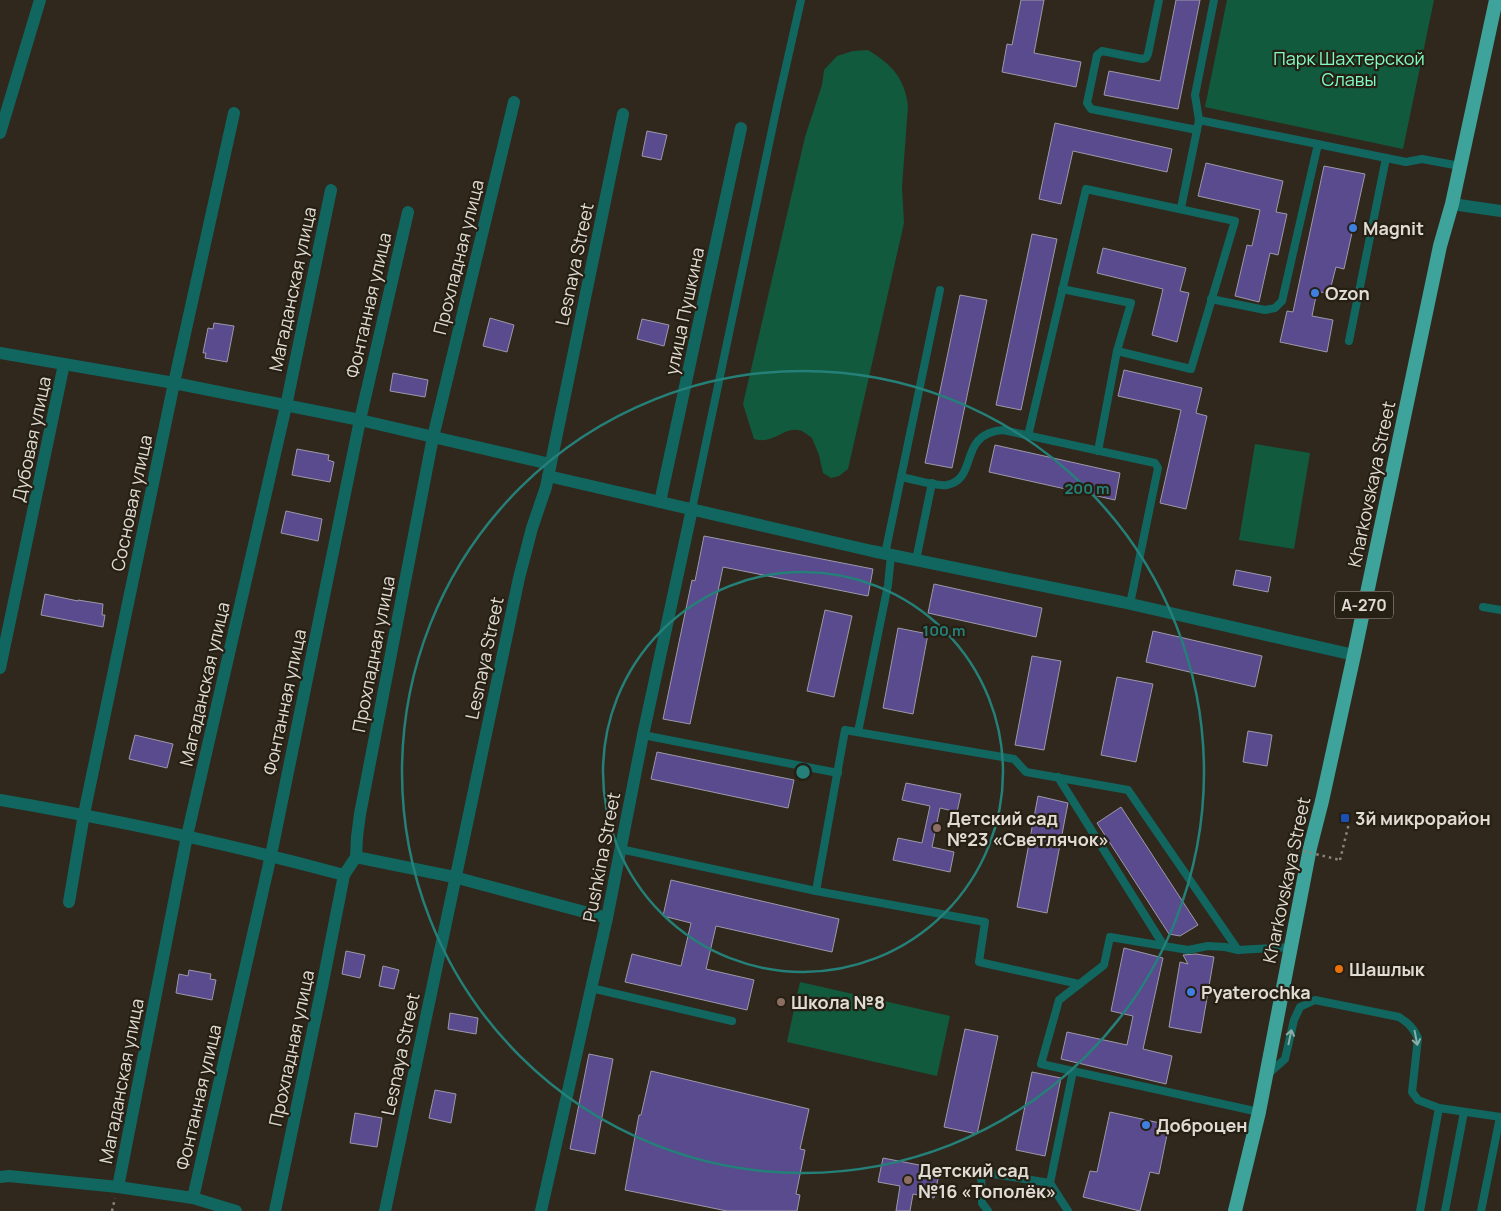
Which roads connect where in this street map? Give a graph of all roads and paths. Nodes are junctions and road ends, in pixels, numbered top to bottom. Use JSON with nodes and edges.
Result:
{"nodes":[{"id":1,"x":40,"y":0,"type":"edge"},
{"id":2,"x":802,"y":0,"type":"edge"},
{"id":3,"x":1159,"y":0,"type":"edge"},
{"id":4,"x":1214,"y":0,"type":"edge"},
{"id":5,"x":1496,"y":0,"type":"edge"},
{"id":6,"x":514,"y":102,"type":"dead end"},
{"id":7,"x":234,"y":113,"type":"dead end"},
{"id":8,"x":623,"y":114,"type":"dead end"},
{"id":9,"x":1199,"y":120,"type":"junction"},
{"id":10,"x":741,"y":128,"type":"dead end"},
{"id":11,"x":1197,"y":130,"type":"junction"},
{"id":12,"x":0,"y":133,"type":"edge"},
{"id":13,"x":1318,"y":144,"type":"junction"},
{"id":14,"x":1386,"y":158,"type":"junction"},
{"id":15,"x":1460,"y":166,"type":"junction"},
{"id":16,"x":331,"y":190,"type":"dead end"},
{"id":17,"x":1452,"y":204,"type":"junction"},
{"id":18,"x":1181,"y":208,"type":"junction"},
{"id":19,"x":1501,"y":211,"type":"edge"},
{"id":20,"x":408,"y":212,"type":"dead end"},
{"id":21,"x":1062,"y":289,"type":"junction"},
{"id":22,"x":940,"y":290,"type":"dead end"},
{"id":23,"x":1211,"y":300,"type":"junction"},
{"id":24,"x":1349,"y":341,"type":"dead end"},
{"id":25,"x":1117,"y":352,"type":"junction"},
{"id":26,"x":0,"y":353,"type":"edge"},
{"id":27,"x":64,"y":364,"type":"junction"},
{"id":28,"x":174,"y":383,"type":"junction"},
{"id":29,"x":286,"y":406,"type":"junction"},
{"id":30,"x":360,"y":420,"type":"junction"},
{"id":31,"x":1028,"y":436,"type":"junction"},
{"id":32,"x":433,"y":437,"type":"junction"},
{"id":33,"x":1098,"y":451,"type":"junction"},
{"id":34,"x":549,"y":470,"type":"junction"},
{"id":35,"x":901,"y":477,"type":"junction"},
{"id":36,"x":932,"y":483,"type":"junction"},
{"id":37,"x":660,"y":502,"type":"junction"},
{"id":38,"x":692,"y":509,"type":"junction"},
{"id":39,"x":888,"y":554,"type":"junction"},
{"id":40,"x":916,"y":560,"type":"junction"},
{"id":41,"x":1130,"y":604,"type":"junction"},
{"id":42,"x":1483,"y":607,"type":"dead end"},
{"id":43,"x":1501,"y":610,"type":"edge"},
{"id":44,"x":1354,"y":655,"type":"junction"},
{"id":45,"x":0,"y":668,"type":"edge"},
{"id":46,"x":858,"y":732,"type":"junction"},
{"id":47,"x":643,"y":735,"type":"junction"},
{"id":48,"x":838,"y":773,"type":"junction"},
{"id":49,"x":1058,"y":777,"type":"junction"},
{"id":50,"x":0,"y":800,"type":"edge"},
{"id":51,"x":84,"y":814,"type":"junction"},
{"id":52,"x":1349,"y":823,"type":"dead end"},
{"id":53,"x":187,"y":836,"type":"junction"},
{"id":54,"x":620,"y":849,"type":"junction"},
{"id":55,"x":271,"y":855,"type":"junction"},
{"id":56,"x":356,"y":857,"type":"junction"},
{"id":57,"x":344,"y":875,"type":"junction"},
{"id":58,"x":454,"y":877,"type":"junction"},
{"id":59,"x":1284,"y":886,"type":"dead end"},
{"id":60,"x":816,"y":891,"type":"junction"},
{"id":61,"x":69,"y":902,"type":"dead end"},
{"id":62,"x":607,"y":918,"type":"junction"},
{"id":63,"x":1164,"y":946,"type":"junction"},
{"id":64,"x":1290,"y":947,"type":"junction"},
{"id":65,"x":1238,"y":950,"type":"junction"},
{"id":66,"x":1079,"y":984,"type":"junction"},
{"id":67,"x":591,"y":988,"type":"junction"},
{"id":68,"x":732,"y":1020,"type":"dead end"},
{"id":69,"x":1073,"y":1071,"type":"junction"},
{"id":70,"x":1265,"y":1076,"type":"junction"},
{"id":71,"x":1439,"y":1108,"type":"junction"},
{"id":72,"x":1258,"y":1112,"type":"junction"},
{"id":73,"x":1464,"y":1112,"type":"junction"},
{"id":74,"x":1500,"y":1117,"type":"edge"},
{"id":75,"x":0,"y":1177,"type":"edge"},
{"id":76,"x":1050,"y":1183,"type":"junction"},
{"id":77,"x":118,"y":1187,"type":"junction"},
{"id":78,"x":193,"y":1198,"type":"junction"},
{"id":79,"x":1237,"y":1206,"type":"edge"},
{"id":80,"x":236,"y":1211,"type":"edge"},
{"id":81,"x":275,"y":1211,"type":"edge"},
{"id":82,"x":385,"y":1211,"type":"edge"},
{"id":83,"x":541,"y":1211,"type":"edge"},
{"id":84,"x":988,"y":1211,"type":"edge"},
{"id":85,"x":1068,"y":1211,"type":"edge"},
{"id":86,"x":1420,"y":1211,"type":"edge"},
{"id":87,"x":1445,"y":1211,"type":"edge"},
{"id":88,"x":1481,"y":1211,"type":"edge"}],
"edges":[{"from":1,"to":12,"type":"street"},
{"from":2,"to":38,"type":"lane"},
{"from":3,"to":11,"type":"lane"},
{"from":4,"to":9,"type":"lane"},
{"from":5,"to":15,"type":"highway","name":"Kharkovskaya Street","number":"А-270"},
{"from":6,"to":32,"type":"street","name":"Прохладная улица"},
{"from":7,"to":28,"type":"street","name":"Сосновая улица"},
{"from":8,"to":34,"type":"street","name":"Lesnaya Street"},
{"from":9,"to":11,"type":"lane"},
{"from":9,"to":13,"type":"lane"},
{"from":10,"to":37,"type":"street","name":"улица Пушкина"},
{"from":11,"to":18,"type":"lane"},
{"from":13,"to":14,"type":"lane"},
{"from":13,"to":23,"type":"lane"},
{"from":14,"to":15,"type":"lane"},
{"from":14,"to":24,"type":"lane"},
{"from":15,"to":17,"type":"highway","name":"Kharkovskaya Street","number":"А-270"},
{"from":16,"to":29,"type":"street","name":"Магаданская улица"},
{"from":17,"to":19,"type":"street"},
{"from":17,"to":44,"type":"highway","name":"Kharkovskaya Street","number":"А-270"},
{"from":18,"to":21,"type":"lane"},
{"from":18,"to":23,"type":"lane"},
{"from":20,"to":30,"type":"street","name":"Фонтанная улица"},
{"from":21,"to":25,"type":"lane"},
{"from":21,"to":31,"type":"lane"},
{"from":22,"to":35,"type":"lane"},
{"from":23,"to":25,"type":"lane"},
{"from":25,"to":33,"type":"lane"},
{"from":26,"to":27,"type":"street"},
{"from":27,"to":28,"type":"street"},
{"from":27,"to":45,"type":"street","name":"Дубовая улица"},
{"from":28,"to":29,"type":"street"},
{"from":28,"to":51,"type":"street","name":"Сосновая улица"},
{"from":29,"to":30,"type":"street"},
{"from":29,"to":53,"type":"street","name":"Магаданская улица"},
{"from":30,"to":32,"type":"street"},
{"from":30,"to":55,"type":"street","name":"Фонтанная улица"},
{"from":31,"to":33,"type":"lane"},
{"from":31,"to":36,"type":"lane"},
{"from":32,"to":34,"type":"street"},
{"from":32,"to":56,"type":"street","name":"Прохладная улица"},
{"from":33,"to":41,"type":"lane"},
{"from":34,"to":37,"type":"street"},
{"from":34,"to":58,"type":"street","name":"Lesnaya Street"},
{"from":35,"to":36,"type":"lane"},
{"from":35,"to":39,"type":"lane"},
{"from":36,"to":40,"type":"lane"},
{"from":37,"to":38,"type":"street"},
{"from":38,"to":39,"type":"street"},
{"from":38,"to":47,"type":"street","name":"Pushkina Street"},
{"from":39,"to":40,"type":"street"},
{"from":39,"to":46,"type":"lane"},
{"from":40,"to":41,"type":"street"},
{"from":41,"to":44,"type":"street"},
{"from":42,"to":43,"type":"lane"},
{"from":44,"to":64,"type":"highway","name":"Kharkovskaya Street","number":"А-270"},
{"from":46,"to":48,"type":"lane"},
{"from":46,"to":49,"type":"lane"},
{"from":47,"to":48,"type":"lane"},
{"from":47,"to":54,"type":"street","name":"Pushkina Street"},
{"from":48,"to":60,"type":"lane"},
{"from":49,"to":63,"type":"lane"},
{"from":49,"to":65,"type":"lane"},
{"from":50,"to":51,"type":"street"},
{"from":51,"to":53,"type":"street"},
{"from":51,"to":61,"type":"street","name":"Сосновая улица"},
{"from":52,"to":59,"type":"path","bridge":true},
{"from":53,"to":55,"type":"street"},
{"from":53,"to":77,"type":"street","name":"Магаданская улица"},
{"from":54,"to":60,"type":"lane"},
{"from":54,"to":62,"type":"street","name":"Pushkina Street"},
{"from":55,"to":57,"type":"street"},
{"from":55,"to":78,"type":"street","name":"Фонтанная улица"},
{"from":56,"to":57,"type":"street","name":"Прохладная улица"},
{"from":56,"to":58,"type":"street"},
{"from":57,"to":81,"type":"street","name":"Прохладная улица"},
{"from":58,"to":62,"type":"street"},
{"from":58,"to":82,"type":"street","name":"Lesnaya Street"},
{"from":60,"to":66,"type":"lane"},
{"from":62,"to":67,"type":"street","name":"Pushkina Street"},
{"from":63,"to":65,"type":"lane"},
{"from":63,"to":66,"type":"lane"},
{"from":64,"to":65,"type":"lane"},
{"from":64,"to":70,"type":"highway","name":"Kharkovskaya Street","number":"А-270"},
{"from":66,"to":69,"type":"lane"},
{"from":67,"to":68,"type":"lane"},
{"from":67,"to":83,"type":"street","name":"Pushkina Street"},
{"from":69,"to":72,"type":"lane"},
{"from":69,"to":76,"type":"lane"},
{"from":70,"to":71,"type":"lane","one_way":true},
{"from":70,"to":72,"type":"highway","name":"Kharkovskaya Street","number":"А-270"},
{"from":71,"to":73,"type":"lane"},
{"from":71,"to":86,"type":"lane"},
{"from":72,"to":79,"type":"highway","name":"Kharkovskaya Street","number":"А-270"},
{"from":73,"to":74,"type":"lane"},
{"from":73,"to":87,"type":"lane"},
{"from":74,"to":88,"type":"lane"},
{"from":75,"to":77,"type":"street"},
{"from":76,"to":84,"type":"lane"},
{"from":76,"to":85,"type":"lane"},
{"from":77,"to":78,"type":"street"},
{"from":78,"to":80,"type":"street"}]}
